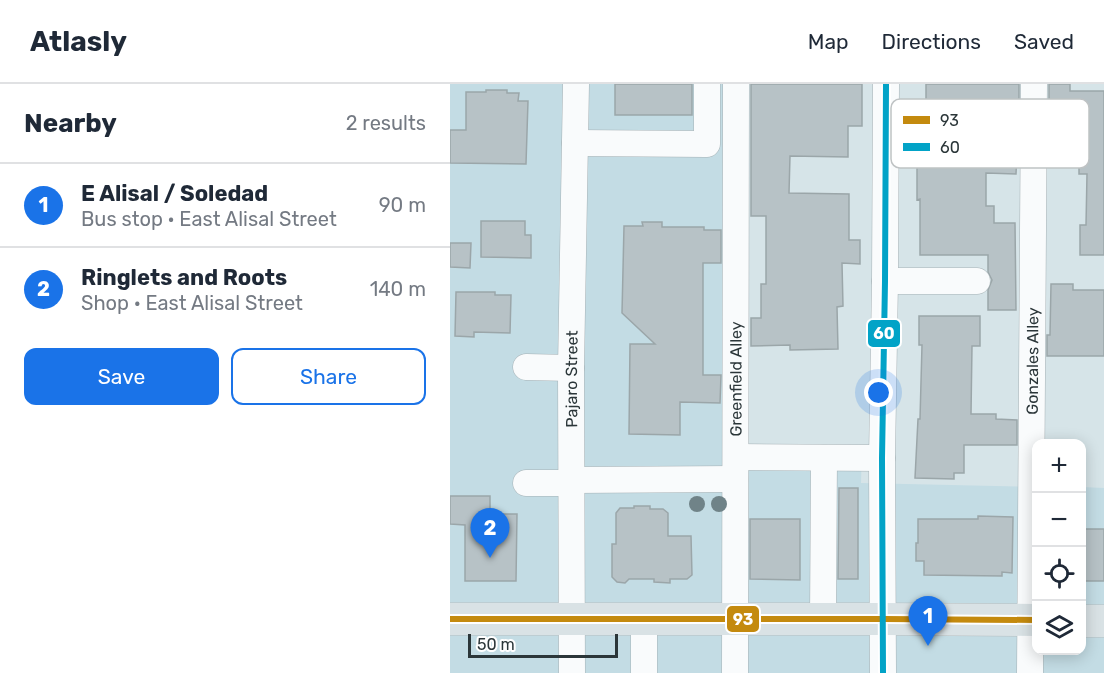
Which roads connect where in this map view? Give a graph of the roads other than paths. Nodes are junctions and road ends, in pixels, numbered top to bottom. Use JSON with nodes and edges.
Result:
{"nodes":[{"id":1,"x":576,"y":84,"type":"edge"},
{"id":2,"x":707,"y":84,"type":"edge"},
{"id":3,"x":736,"y":84,"type":"edge"},
{"id":4,"x":886,"y":84,"type":"edge"},
{"id":5,"x":1034,"y":84,"type":"edge"},
{"id":6,"x":1034,"y":99,"type":"edge"},
{"id":7,"x":575,"y":142,"type":"junction"},
{"id":8,"x":1034,"y":168,"type":"edge"},
{"id":9,"x":885,"y":280,"type":"junction"},
{"id":10,"x":977,"y":281,"type":"dead end"},
{"id":11,"x":526,"y":367,"type":"dead end"},
{"id":12,"x":571,"y":368,"type":"junction"},
{"id":13,"x":824,"y":458,"type":"junction"},
{"id":14,"x":882,"y":458,"type":"junction"},
{"id":15,"x":736,"y":468,"type":"junction"},
{"id":16,"x":572,"y":481,"type":"junction"},
{"id":17,"x":526,"y":483,"type":"dead end"},
{"id":18,"x":1033,"y":601,"type":"edge"},
{"id":19,"x":450,"y":619,"type":"edge"},
{"id":20,"x":571,"y":619,"type":"junction"},
{"id":21,"x":644,"y":619,"type":"junction"},
{"id":22,"x":735,"y":619,"type":"junction"},
{"id":23,"x":823,"y":619,"type":"junction"},
{"id":24,"x":884,"y":619,"type":"junction"},
{"id":25,"x":1032,"y":620,"type":"edge"},
{"id":26,"x":1086,"y":621,"type":"edge"},
{"id":27,"x":1104,"y":621,"type":"edge"},
{"id":28,"x":1032,"y":638,"type":"edge"},
{"id":29,"x":572,"y":673,"type":"edge"},
{"id":30,"x":644,"y":673,"type":"edge"},
{"id":31,"x":735,"y":673,"type":"edge"},
{"id":32,"x":883,"y":673,"type":"edge"},
{"id":33,"x":1030,"y":673,"type":"edge"}],
"edges":[{"from":1,"to":7,"type":"street","name":"Pajaro Street"},
{"from":2,"to":7,"type":"street"},
{"from":3,"to":15,"type":"street","name":"Greenfield Alley"},
{"from":4,"to":9,"type":"street"},
{"from":5,"to":6,"type":"street","name":"Gonzales Alley"},
{"from":7,"to":12,"type":"street","name":"Pajaro Street"},
{"from":8,"to":18,"type":"street","name":"Gonzales Alley"},
{"from":9,"to":10,"type":"street"},
{"from":9,"to":14,"type":"street"},
{"from":11,"to":12,"type":"street"},
{"from":12,"to":16,"type":"street","name":"Pajaro Street"},
{"from":13,"to":14,"type":"street"},
{"from":13,"to":15,"type":"street"},
{"from":13,"to":23,"type":"street"},
{"from":14,"to":24,"type":"street"},
{"from":15,"to":16,"type":"street"},
{"from":15,"to":22,"type":"street","name":"Greenfield Alley"},
{"from":16,"to":17,"type":"street"},
{"from":16,"to":20,"type":"street","name":"Pajaro Street"},
{"from":19,"to":20,"type":"main road"},
{"from":20,"to":21,"type":"main road"},
{"from":20,"to":29,"type":"street","name":"Pajaro Street"},
{"from":21,"to":22,"type":"main road"},
{"from":21,"to":30,"type":"street"},
{"from":22,"to":23,"type":"main road"},
{"from":22,"to":31,"type":"street","name":"Greenfield Alley"},
{"from":23,"to":24,"type":"main road"},
{"from":24,"to":25,"type":"main road"},
{"from":24,"to":32,"type":"street"},
{"from":26,"to":27,"type":"main road"},
{"from":28,"to":33,"type":"street","name":"Gonzales Alley"}]}
